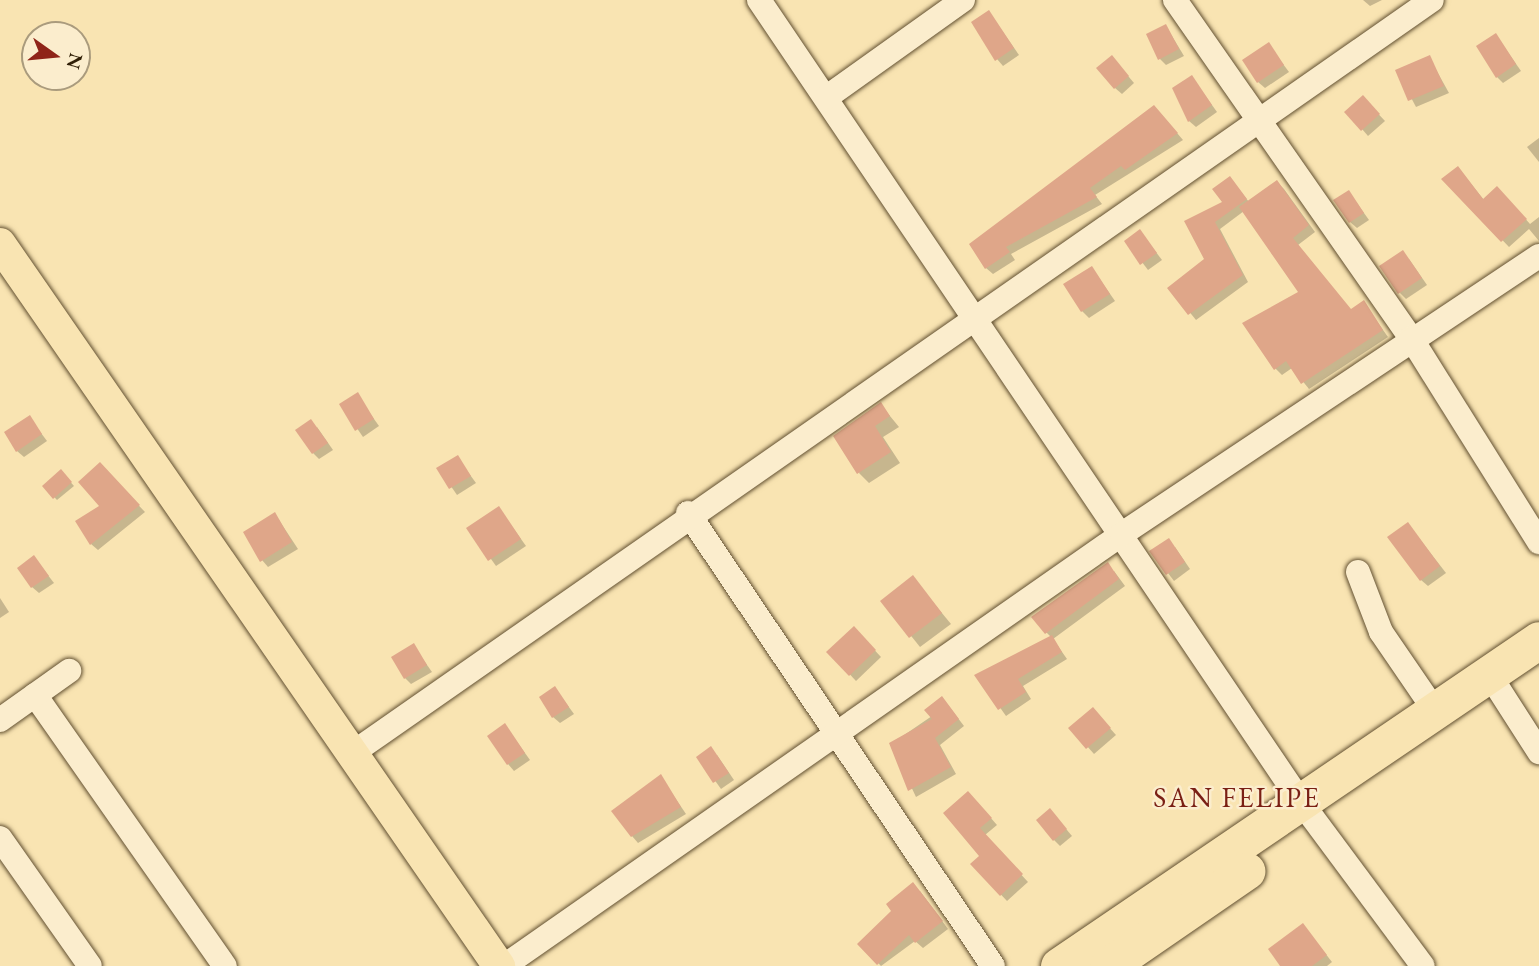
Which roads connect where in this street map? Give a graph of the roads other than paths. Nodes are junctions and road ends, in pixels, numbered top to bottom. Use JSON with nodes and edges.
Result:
{"nodes":[{"id":1,"x":758,"y":0,"type":"edge"},
{"id":2,"x":963,"y":0,"type":"edge"},
{"id":3,"x":1175,"y":0,"type":"edge"},
{"id":4,"x":1432,"y":0,"type":"edge"},
{"id":5,"x":827,"y":97,"type":"junction"},
{"id":6,"x":1257,"y":122,"type":"junction"},
{"id":7,"x":0,"y":244,"type":"edge"},
{"id":8,"x":1539,"y":256,"type":"edge"},
{"id":9,"x":973,"y":318,"type":"junction"},
{"id":10,"x":1411,"y":338,"type":"junction"},
{"id":11,"x":688,"y":513,"type":"junction"},
{"id":12,"x":1122,"y":534,"type":"junction"},
{"id":13,"x":1539,"y":542,"type":"edge"},
{"id":14,"x":1358,"y":572,"type":"dead end"},
{"id":15,"x":1539,"y":640,"type":"edge"},
{"id":16,"x":69,"y":671,"type":"dead end"},
{"id":17,"x":1539,"y":671,"type":"edge"},
{"id":18,"x":1496,"y":685,"type":"junction"},
{"id":19,"x":35,"y":695,"type":"junction"},
{"id":20,"x":1435,"y":711,"type":"junction"},
{"id":21,"x":0,"y":720,"type":"edge"},
{"id":22,"x":837,"y":734,"type":"junction"},
{"id":23,"x":354,"y":752,"type":"junction"},
{"id":24,"x":1539,"y":752,"type":"edge"},
{"id":25,"x":1308,"y":812,"type":"junction"},
{"id":26,"x":0,"y":838,"type":"edge"},
{"id":27,"x":90,"y":966,"type":"edge"},
{"id":28,"x":225,"y":966,"type":"edge"},
{"id":29,"x":499,"y":966,"type":"edge"},
{"id":30,"x":505,"y":966,"type":"edge"},
{"id":31,"x":993,"y":966,"type":"edge"},
{"id":32,"x":1059,"y":966,"type":"edge"},
{"id":33,"x":1108,"y":966,"type":"edge"},
{"id":34,"x":1423,"y":966,"type":"edge"}],
"edges":[{"from":1,"to":5,"type":"street"},
{"from":2,"to":5,"type":"street"},
{"from":3,"to":6,"type":"street"},
{"from":4,"to":6,"type":"street"},
{"from":5,"to":9,"type":"street"},
{"from":6,"to":9,"type":"street"},
{"from":6,"to":10,"type":"street"},
{"from":7,"to":23,"type":"main road"},
{"from":8,"to":10,"type":"street"},
{"from":9,"to":11,"type":"street"},
{"from":9,"to":12,"type":"street"},
{"from":10,"to":12,"type":"street"},
{"from":10,"to":13,"type":"street"},
{"from":11,"to":22,"type":"street"},
{"from":11,"to":23,"type":"street"},
{"from":12,"to":22,"type":"street"},
{"from":12,"to":25,"type":"street"},
{"from":14,"to":20,"type":"street"},
{"from":15,"to":18,"type":"highway"},
{"from":16,"to":19,"type":"street"},
{"from":17,"to":18,"type":"highway"},
{"from":18,"to":20,"type":"highway"},
{"from":18,"to":24,"type":"street"},
{"from":18,"to":25,"type":"highway"},
{"from":19,"to":21,"type":"street"},
{"from":19,"to":28,"type":"street"},
{"from":20,"to":25,"type":"highway"},
{"from":22,"to":30,"type":"street"},
{"from":22,"to":31,"type":"street"},
{"from":23,"to":29,"type":"main road"},
{"from":25,"to":32,"type":"highway"},
{"from":25,"to":33,"type":"highway"},
{"from":25,"to":34,"type":"street"},
{"from":26,"to":27,"type":"street"}]}
